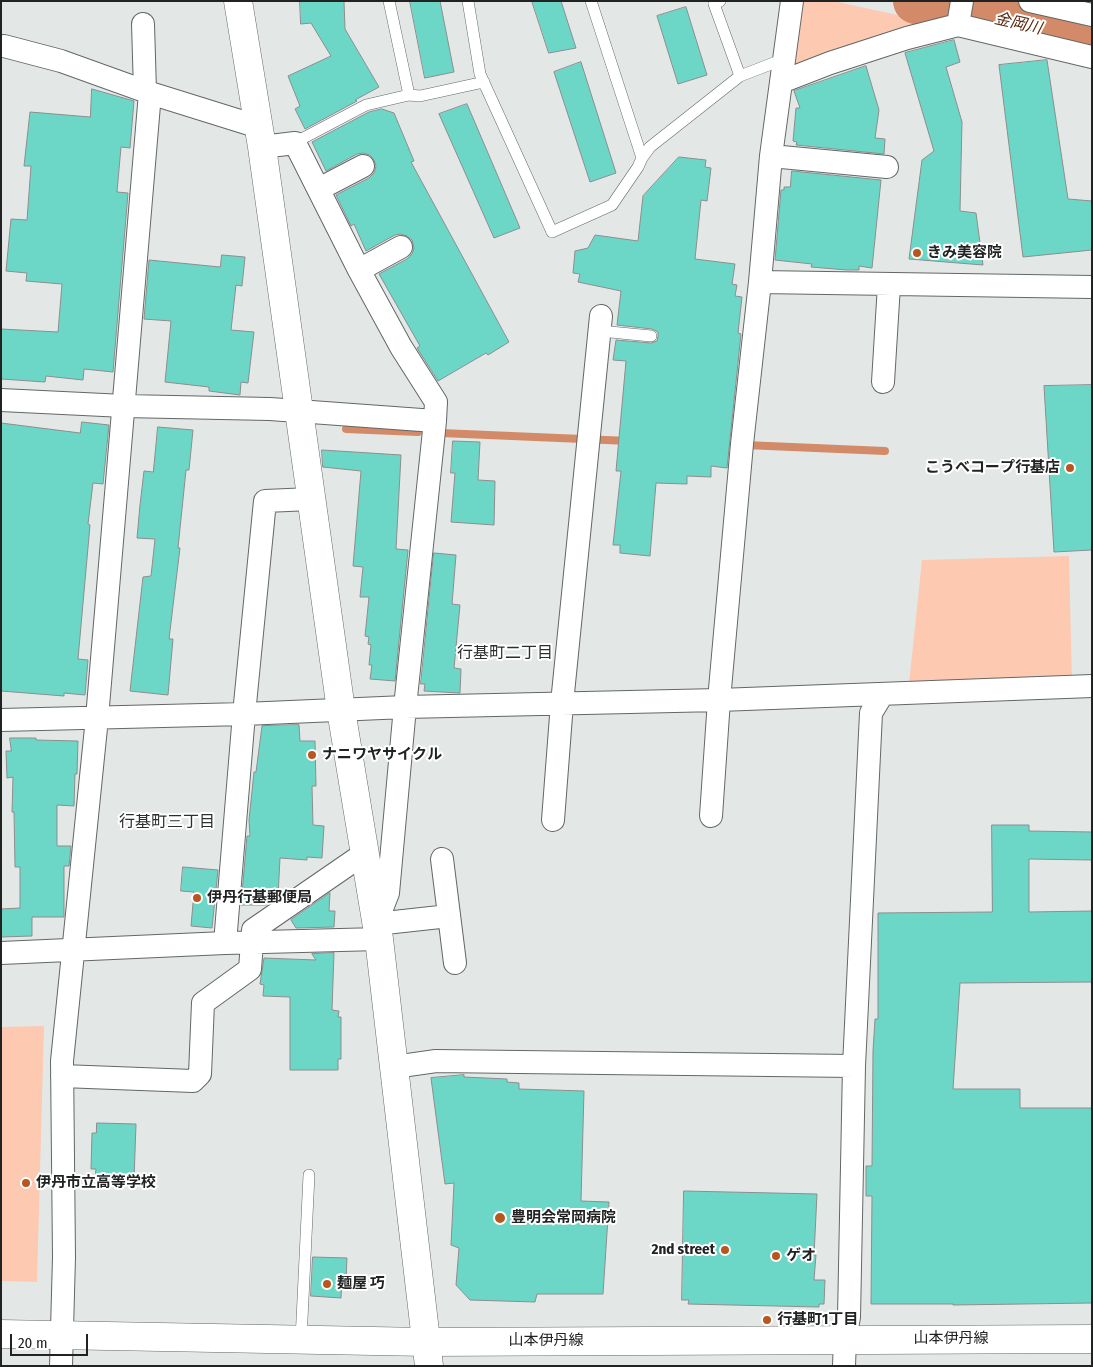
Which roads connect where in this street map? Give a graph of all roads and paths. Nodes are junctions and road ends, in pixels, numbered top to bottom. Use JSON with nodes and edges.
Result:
{"nodes":[{"id":1,"x":238,"y":1,"type":"edge"},
{"id":2,"x":389,"y":1,"type":"edge"},
{"id":3,"x":468,"y":1,"type":"edge"},
{"id":4,"x":591,"y":1,"type":"edge"},
{"id":5,"x":720,"y":1,"type":"edge"},
{"id":6,"x":962,"y":1,"type":"edge"},
{"id":7,"x":1030,"y":1,"type":"edge"},
{"id":8,"x":788,"y":2,"type":"edge"},
{"id":9,"x":1092,"y":15,"type":"edge"},
{"id":10,"x":143,"y":24,"type":"dead end"},
{"id":11,"x":958,"y":25,"type":"junction"},
{"id":12,"x":2,"y":52,"type":"edge"},
{"id":13,"x":1092,"y":57,"type":"edge"},
{"id":14,"x":784,"y":59,"type":"junction"},
{"id":15,"x":740,"y":76,"type":"junction"},
{"id":16,"x":484,"y":82,"type":"junction"},
{"id":17,"x":781,"y":82,"type":"junction"},
{"id":18,"x":148,"y":92,"type":"junction"},
{"id":19,"x":409,"y":95,"type":"junction"},
{"id":20,"x":261,"y":137,"type":"junction"},
{"id":21,"x":292,"y":144,"type":"junction"},
{"id":22,"x":771,"y":156,"type":"junction"},
{"id":23,"x":642,"y":158,"type":"junction"},
{"id":24,"x":362,"y":166,"type":"dead end"},
{"id":25,"x":887,"y":167,"type":"dead end"},
{"id":26,"x":319,"y":189,"type":"junction"},
{"id":27,"x":401,"y":247,"type":"dead end"},
{"id":28,"x":359,"y":270,"type":"junction"},
{"id":29,"x":760,"y":282,"type":"junction"},
{"id":30,"x":889,"y":285,"type":"junction"},
{"id":31,"x":1092,"y":287,"type":"edge"},
{"id":32,"x":601,"y":324,"type":"joint"},
{"id":33,"x":651,"y":336,"type":"dead end"},
{"id":34,"x":883,"y":382,"type":"dead end"},
{"id":35,"x":1,"y":400,"type":"edge"},
{"id":36,"x":124,"y":406,"type":"junction"},
{"id":37,"x":298,"y":410,"type":"junction"},
{"id":38,"x":435,"y":421,"type":"junction"},
{"id":39,"x":311,"y":499,"type":"junction"},
{"id":40,"x":1092,"y":686,"type":"edge"},
{"id":41,"x":882,"y":695,"type":"junction"},
{"id":42,"x":719,"y":700,"type":"junction"},
{"id":43,"x":562,"y":703,"type":"junction"},
{"id":44,"x":405,"y":706,"type":"junction"},
{"id":45,"x":341,"y":710,"type":"junction"},
{"id":46,"x":244,"y":714,"type":"junction"},
{"id":47,"x":97,"y":718,"type":"junction"},
{"id":48,"x":1,"y":720,"type":"edge"},
{"id":49,"x":711,"y":816,"type":"dead end"},
{"id":50,"x":553,"y":820,"type":"dead end"},
{"id":51,"x":365,"y":853,"type":"junction"},
{"id":52,"x":442,"y":859,"type":"dead end"},
{"id":53,"x":449,"y":916,"type":"junction"},
{"id":54,"x":378,"y":932,"type":"junction"},
{"id":55,"x":252,"y":942,"type":"junction"},
{"id":56,"x":225,"y":943,"type":"junction"},
{"id":57,"x":74,"y":950,"type":"junction"},
{"id":58,"x":1,"y":953,"type":"edge"},
{"id":59,"x":455,"y":963,"type":"dead end"},
{"id":60,"x":854,"y":1066,"type":"junction"},
{"id":61,"x":394,"y":1067,"type":"junction"},
{"id":62,"x":62,"y":1076,"type":"junction"},
{"id":63,"x":309,"y":1175,"type":"dead end"},
{"id":64,"x":1,"y":1334,"type":"edge"},
{"id":65,"x":61,"y":1335,"type":"junction"},
{"id":66,"x":1092,"y":1339,"type":"edge"},
{"id":67,"x":302,"y":1340,"type":"junction"},
{"id":68,"x":844,"y":1352,"type":"edge"},
{"id":69,"x":428,"y":1354,"type":"edge"},
{"id":70,"x":61,"y":1366,"type":"edge"}],
"edges":[{"from":1,"to":20,"type":"street"},
{"from":2,"to":19,"type":"lane"},
{"from":3,"to":16,"type":"lane"},
{"from":4,"to":23,"type":"lane"},
{"from":5,"to":15,"type":"lane"},
{"from":6,"to":11,"type":"street"},
{"from":7,"to":9,"type":"street"},
{"from":8,"to":14,"type":"street"},
{"from":10,"to":18,"type":"street"},
{"from":11,"to":13,"type":"street"},
{"from":11,"to":17,"type":"street"},
{"from":12,"to":18,"type":"street"},
{"from":14,"to":15,"type":"lane"},
{"from":14,"to":17,"type":"street"},
{"from":15,"to":23,"type":"lane"},
{"from":16,"to":19,"type":"lane"},
{"from":16,"to":23,"type":"lane"},
{"from":17,"to":22,"type":"street"},
{"from":18,"to":20,"type":"street"},
{"from":18,"to":36,"type":"street"},
{"from":19,"to":21,"type":"lane"},
{"from":20,"to":21,"type":"street"},
{"from":20,"to":37,"type":"street"},
{"from":21,"to":26,"type":"street"},
{"from":22,"to":25,"type":"street"},
{"from":22,"to":29,"type":"street"},
{"from":24,"to":26,"type":"street"},
{"from":26,"to":28,"type":"street"},
{"from":27,"to":28,"type":"street"},
{"from":28,"to":38,"type":"street"},
{"from":29,"to":30,"type":"street"},
{"from":29,"to":42,"type":"street"},
{"from":30,"to":31,"type":"street"},
{"from":30,"to":34,"type":"street"},
{"from":32,"to":33,"type":"lane"},
{"from":32,"to":43,"type":"street"},
{"from":35,"to":36,"type":"street"},
{"from":36,"to":37,"type":"street"},
{"from":36,"to":47,"type":"street"},
{"from":37,"to":38,"type":"street"},
{"from":37,"to":39,"type":"street"},
{"from":38,"to":44,"type":"street"},
{"from":39,"to":45,"type":"street"},
{"from":39,"to":46,"type":"street"},
{"from":40,"to":41,"type":"street"},
{"from":41,"to":42,"type":"street"},
{"from":41,"to":60,"type":"street"},
{"from":42,"to":43,"type":"street"},
{"from":42,"to":49,"type":"street"},
{"from":43,"to":44,"type":"street"},
{"from":43,"to":50,"type":"street"},
{"from":44,"to":45,"type":"street"},
{"from":44,"to":54,"type":"street"},
{"from":45,"to":46,"type":"street"},
{"from":45,"to":51,"type":"street"},
{"from":46,"to":47,"type":"street"},
{"from":46,"to":56,"type":"street"},
{"from":47,"to":48,"type":"street"},
{"from":47,"to":57,"type":"street"},
{"from":51,"to":54,"type":"street"},
{"from":51,"to":55,"type":"street"},
{"from":52,"to":53,"type":"street"},
{"from":53,"to":54,"type":"street"},
{"from":53,"to":59,"type":"street"},
{"from":54,"to":55,"type":"street"},
{"from":54,"to":61,"type":"street"},
{"from":55,"to":56,"type":"street"},
{"from":55,"to":62,"type":"street"},
{"from":56,"to":57,"type":"street"},
{"from":57,"to":58,"type":"street"},
{"from":57,"to":62,"type":"street"},
{"from":60,"to":61,"type":"street"},
{"from":60,"to":68,"type":"street"},
{"from":61,"to":69,"type":"street"},
{"from":62,"to":65,"type":"street"},
{"from":63,"to":67,"type":"lane"},
{"from":64,"to":65,"type":"street","name":"山本伊丹線"},
{"from":65,"to":67,"type":"street","name":"山本伊丹線"},
{"from":65,"to":70,"type":"street"},
{"from":66,"to":68,"type":"street","name":"山本伊丹線"},
{"from":67,"to":69,"type":"street","name":"山本伊丹線"},
{"from":68,"to":69,"type":"street","name":"山本伊丹線"}]}
